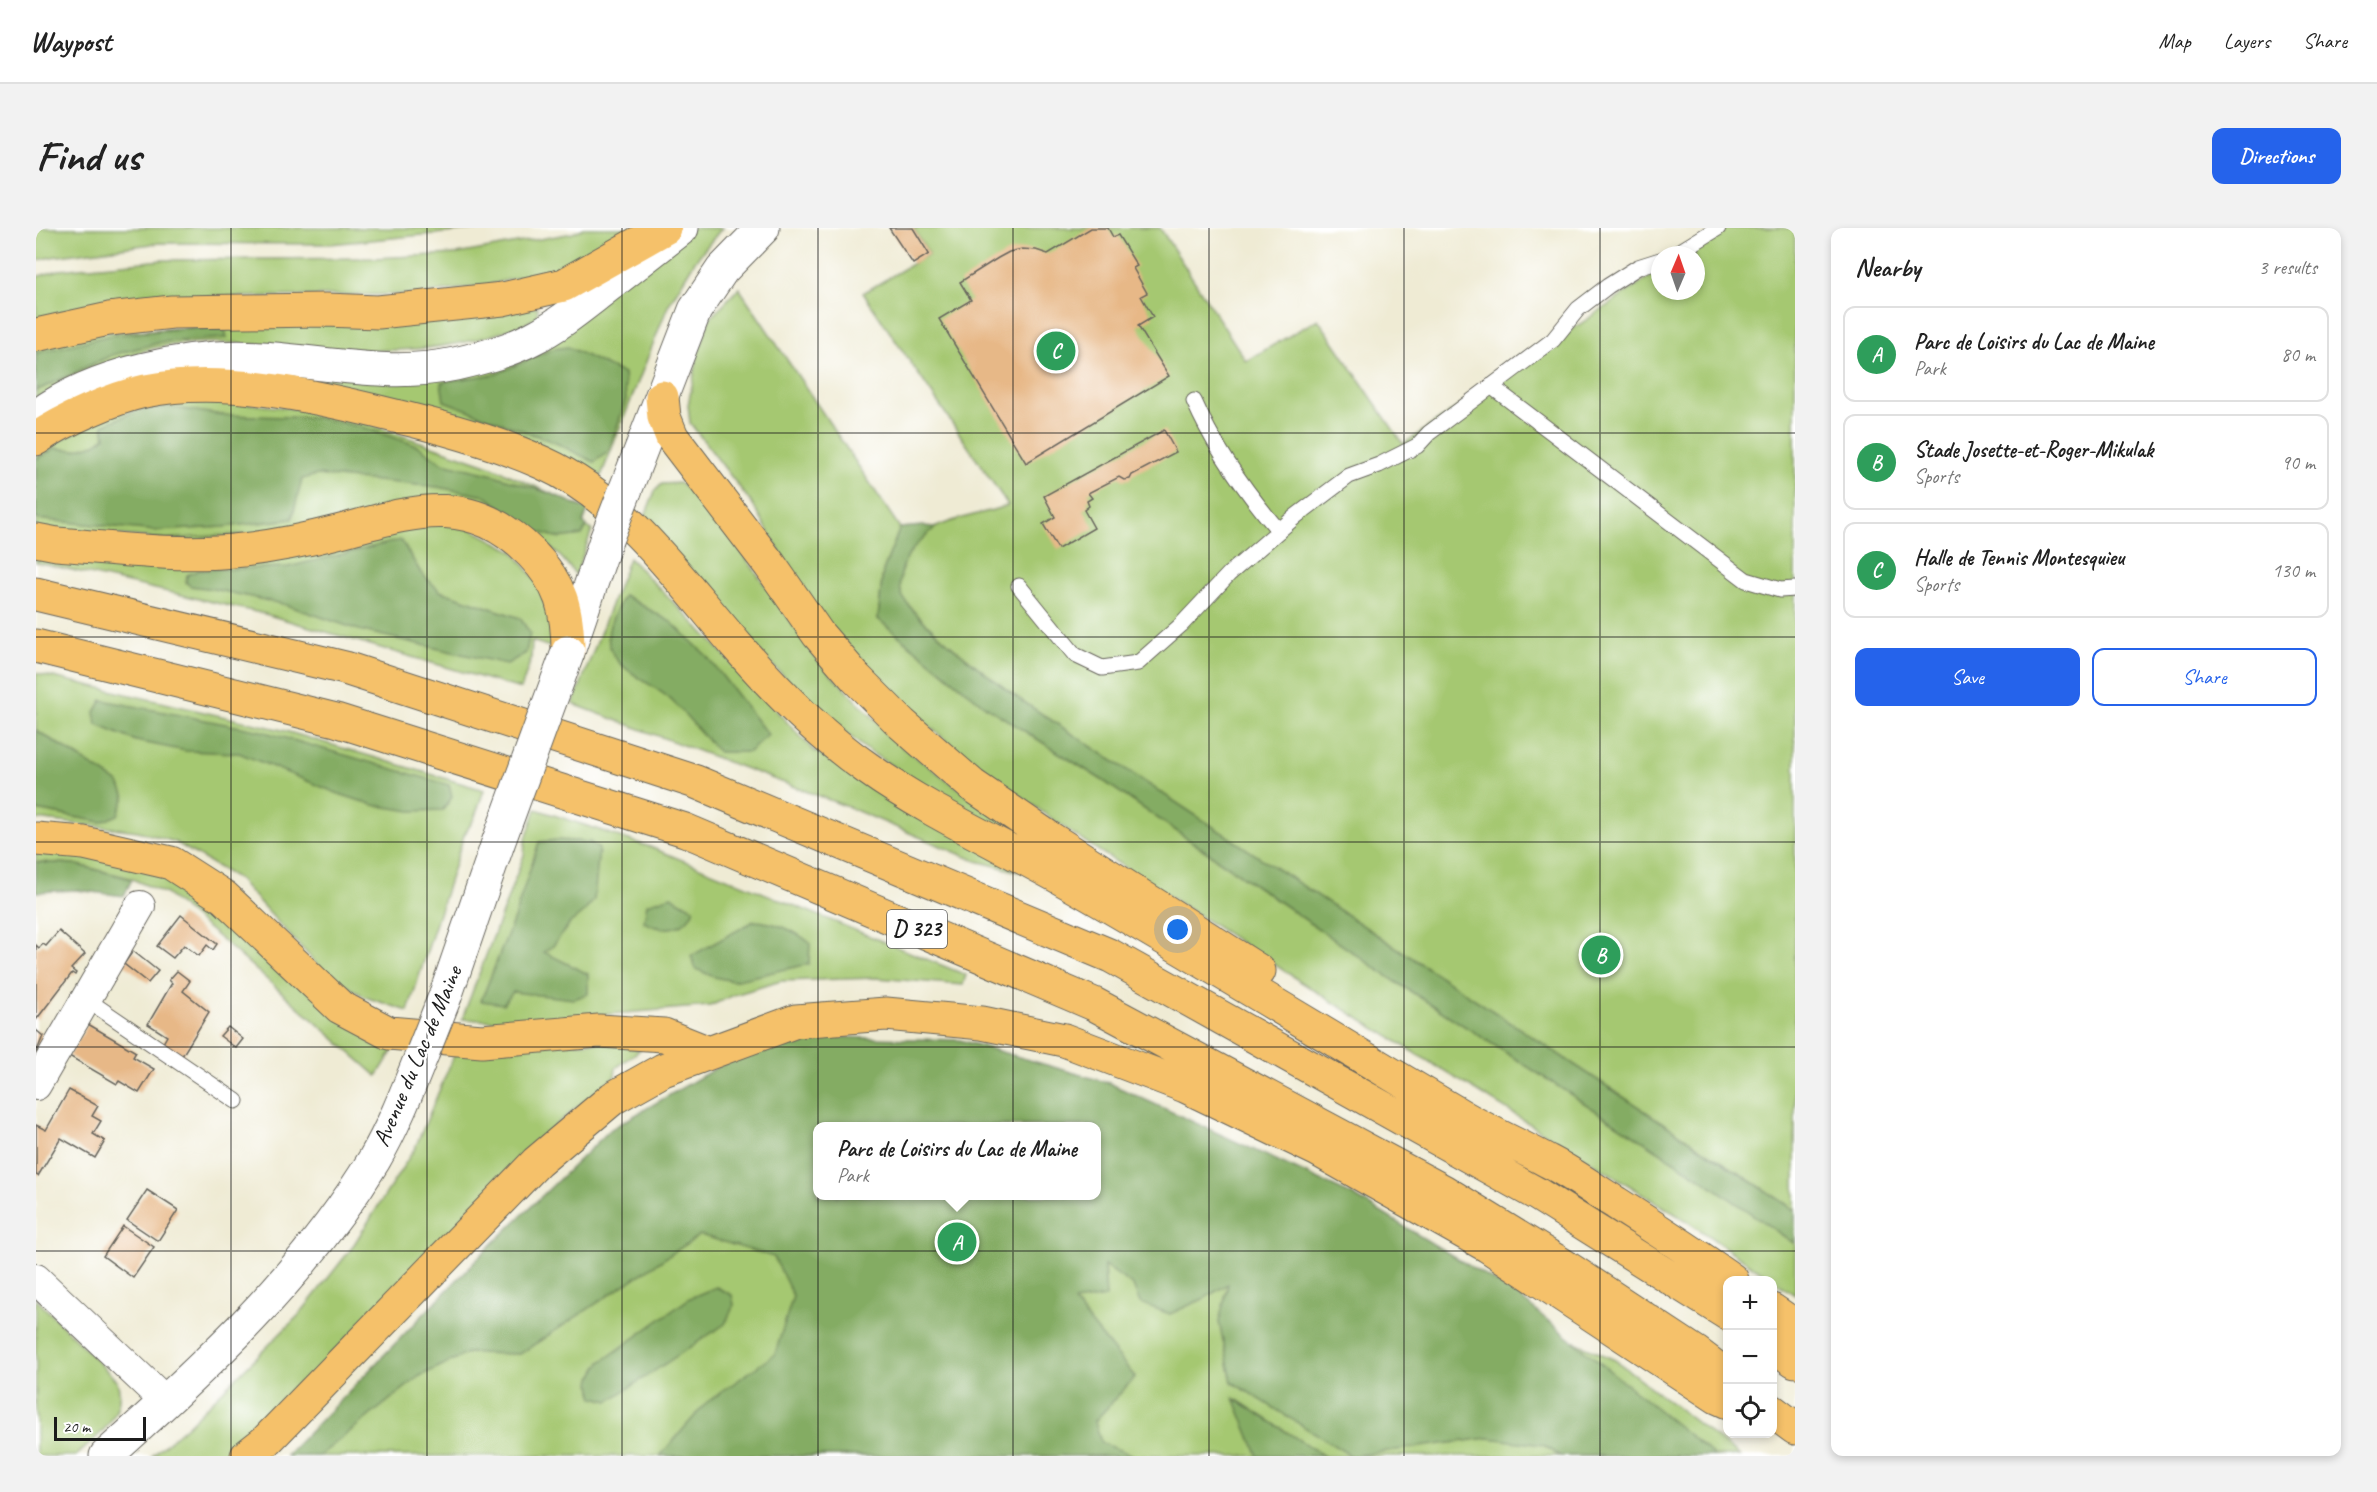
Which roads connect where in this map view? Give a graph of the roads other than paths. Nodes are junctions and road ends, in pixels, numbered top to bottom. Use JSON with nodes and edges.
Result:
{"nodes":[{"id":1,"x":665,"y":228,"type":"edge"},
{"id":2,"x":682,"y":228,"type":"edge"},
{"id":3,"x":763,"y":228,"type":"edge"},
{"id":4,"x":1718,"y":228,"type":"edge"},
{"id":5,"x":1689,"y":246,"type":"edge"},
{"id":6,"x":1651,"y":263,"type":"edge"},
{"id":7,"x":36,"y":335,"type":"edge"},
{"id":8,"x":1491,"y":386,"type":"junction"},
{"id":9,"x":662,"y":397,"type":"junction"},
{"id":10,"x":1194,"y":401,"type":"dead end"},
{"id":11,"x":36,"y":417,"type":"edge"},
{"id":12,"x":36,"y":439,"type":"edge"},
{"id":13,"x":1279,"y":531,"type":"junction"},
{"id":14,"x":36,"y":540,"type":"edge"},
{"id":15,"x":1019,"y":585,"type":"dead end"},
{"id":16,"x":1795,"y":589,"type":"edge"},
{"id":17,"x":36,"y":594,"type":"edge"},
{"id":18,"x":36,"y":646,"type":"edge"},
{"id":19,"x":568,"y":652,"type":"junction"},
{"id":20,"x":36,"y":839,"type":"edge"},
{"id":21,"x":140,"y":906,"type":"dead end"},
{"id":22,"x":86,"y":999,"type":"junction"},
{"id":23,"x":709,"y":1053,"type":"junction"},
{"id":24,"x":36,"y":1085,"type":"edge"},
{"id":25,"x":237,"y":1101,"type":"dead end"},
{"id":26,"x":1552,"y":1162,"type":"junction"},
{"id":27,"x":1725,"y":1276,"type":"edge"},
{"id":28,"x":36,"y":1279,"type":"edge"},
{"id":29,"x":1723,"y":1311,"type":"edge"},
{"id":30,"x":1777,"y":1313,"type":"edge"},
{"id":31,"x":1795,"y":1326,"type":"edge"},
{"id":32,"x":1777,"y":1348,"type":"edge"},
{"id":33,"x":1795,"y":1361,"type":"edge"},
{"id":34,"x":1723,"y":1373,"type":"edge"},
{"id":35,"x":1723,"y":1400,"type":"edge"},
{"id":36,"x":166,"y":1402,"type":"junction"},
{"id":37,"x":1777,"y":1414,"type":"edge"},
{"id":38,"x":1777,"y":1425,"type":"edge"},
{"id":39,"x":1795,"y":1428,"type":"edge"},
{"id":40,"x":1795,"y":1433,"type":"edge"},
{"id":41,"x":106,"y":1456,"type":"edge"},
{"id":42,"x":247,"y":1456,"type":"edge"}],
"edges":[{"from":1,"to":7,"type":"highway"},
{"from":2,"to":11,"type":"street"},
{"from":3,"to":9,"type":"street","name":"Avenue du Lac de Maine"},
{"from":4,"to":5,"type":"lane"},
{"from":6,"to":8,"type":"lane"},
{"from":8,"to":13,"type":"lane"},
{"from":8,"to":16,"type":"lane"},
{"from":9,"to":19,"type":"street","name":"Avenue du Lac de Maine","bridge":true},
{"from":9,"to":26,"type":"highway"},
{"from":10,"to":13,"type":"lane"},
{"from":12,"to":26,"type":"highway"},
{"from":13,"to":15,"type":"lane"},
{"from":14,"to":19,"type":"highway"},
{"from":17,"to":29,"type":"highway","number":"D 323"},
{"from":18,"to":34,"type":"highway","number":"D 323"},
{"from":19,"to":36,"type":"street","name":"Avenue du Lac de Maine","bridge":true},
{"from":20,"to":23,"type":"highway"},
{"from":21,"to":22,"type":"street"},
{"from":22,"to":24,"type":"street"},
{"from":22,"to":25,"type":"lane"},
{"from":23,"to":35,"type":"highway"},
{"from":23,"to":42,"type":"highway"},
{"from":26,"to":27,"type":"highway"},
{"from":28,"to":36,"type":"street"},
{"from":30,"to":31,"type":"highway"},
{"from":32,"to":33,"type":"highway"},
{"from":36,"to":41,"type":"street","name":"Avenue du Lac de Maine"},
{"from":37,"to":39,"type":"highway"},
{"from":38,"to":40,"type":"highway"}]}
